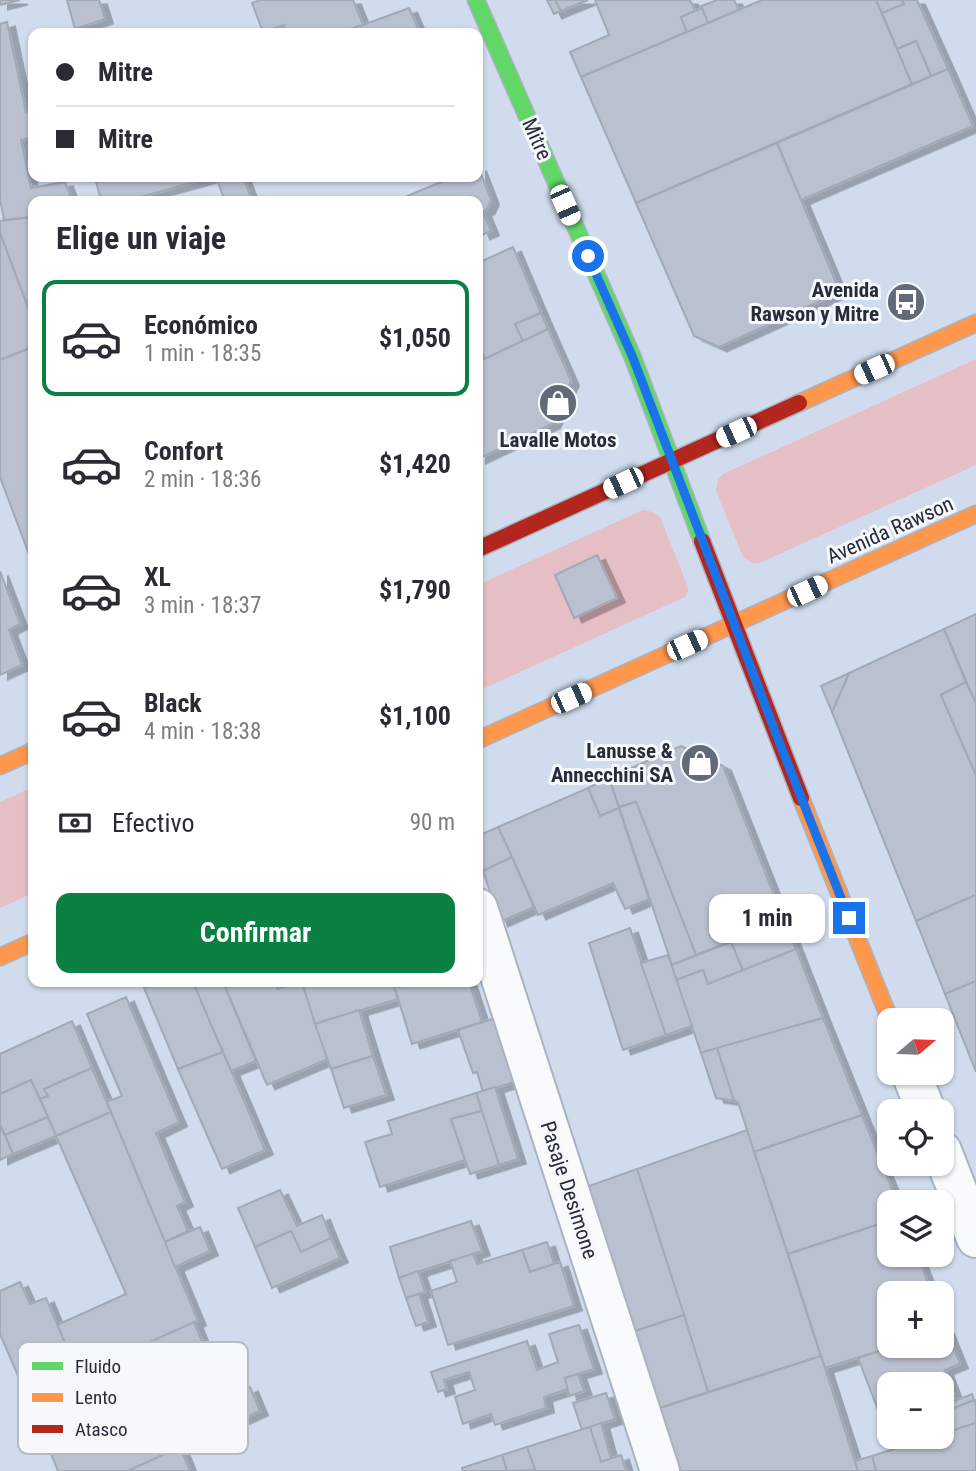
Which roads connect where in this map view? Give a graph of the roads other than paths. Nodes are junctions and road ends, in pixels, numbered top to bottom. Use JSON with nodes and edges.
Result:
{"nodes":[{"id":1,"x":476,"y":0,"type":"edge"},
{"id":2,"x":976,"y":323,"type":"edge"},
{"id":3,"x":672,"y":461,"type":"junction"},
{"id":4,"x":976,"y":514,"type":"edge"},
{"id":5,"x":483,"y":548,"type":"edge"},
{"id":6,"x":734,"y":624,"type":"junction"},
{"id":7,"x":483,"y":738,"type":"edge"},
{"id":8,"x":28,"y":753,"type":"edge"},
{"id":9,"x":0,"y":766,"type":"edge"},
{"id":10,"x":483,"y":923,"type":"edge"},
{"id":11,"x":28,"y":944,"type":"edge"},
{"id":12,"x":0,"y":957,"type":"edge"},
{"id":13,"x":885,"y":1008,"type":"edge"},
{"id":14,"x":952,"y":1176,"type":"edge"},
{"id":15,"x":976,"y":1238,"type":"edge"},
{"id":16,"x":660,"y":1471,"type":"edge"}],
"edges":[{"from":1,"to":3,"type":"main road","name":"Mitre"},
{"from":2,"to":3,"type":"main road"},
{"from":3,"to":5,"type":"main road"},
{"from":3,"to":6,"type":"main road","name":"Mitre"},
{"from":4,"to":6,"type":"main road","name":"Avenida Rawson"},
{"from":6,"to":7,"type":"main road","name":"Avenida Rawson"},
{"from":6,"to":13,"type":"main road","name":"Mitre"},
{"from":8,"to":9,"type":"main road"},
{"from":10,"to":16,"type":"street","name":"Pasaje Desimone"},
{"from":11,"to":12,"type":"main road"},
{"from":14,"to":15,"type":"street"}]}
